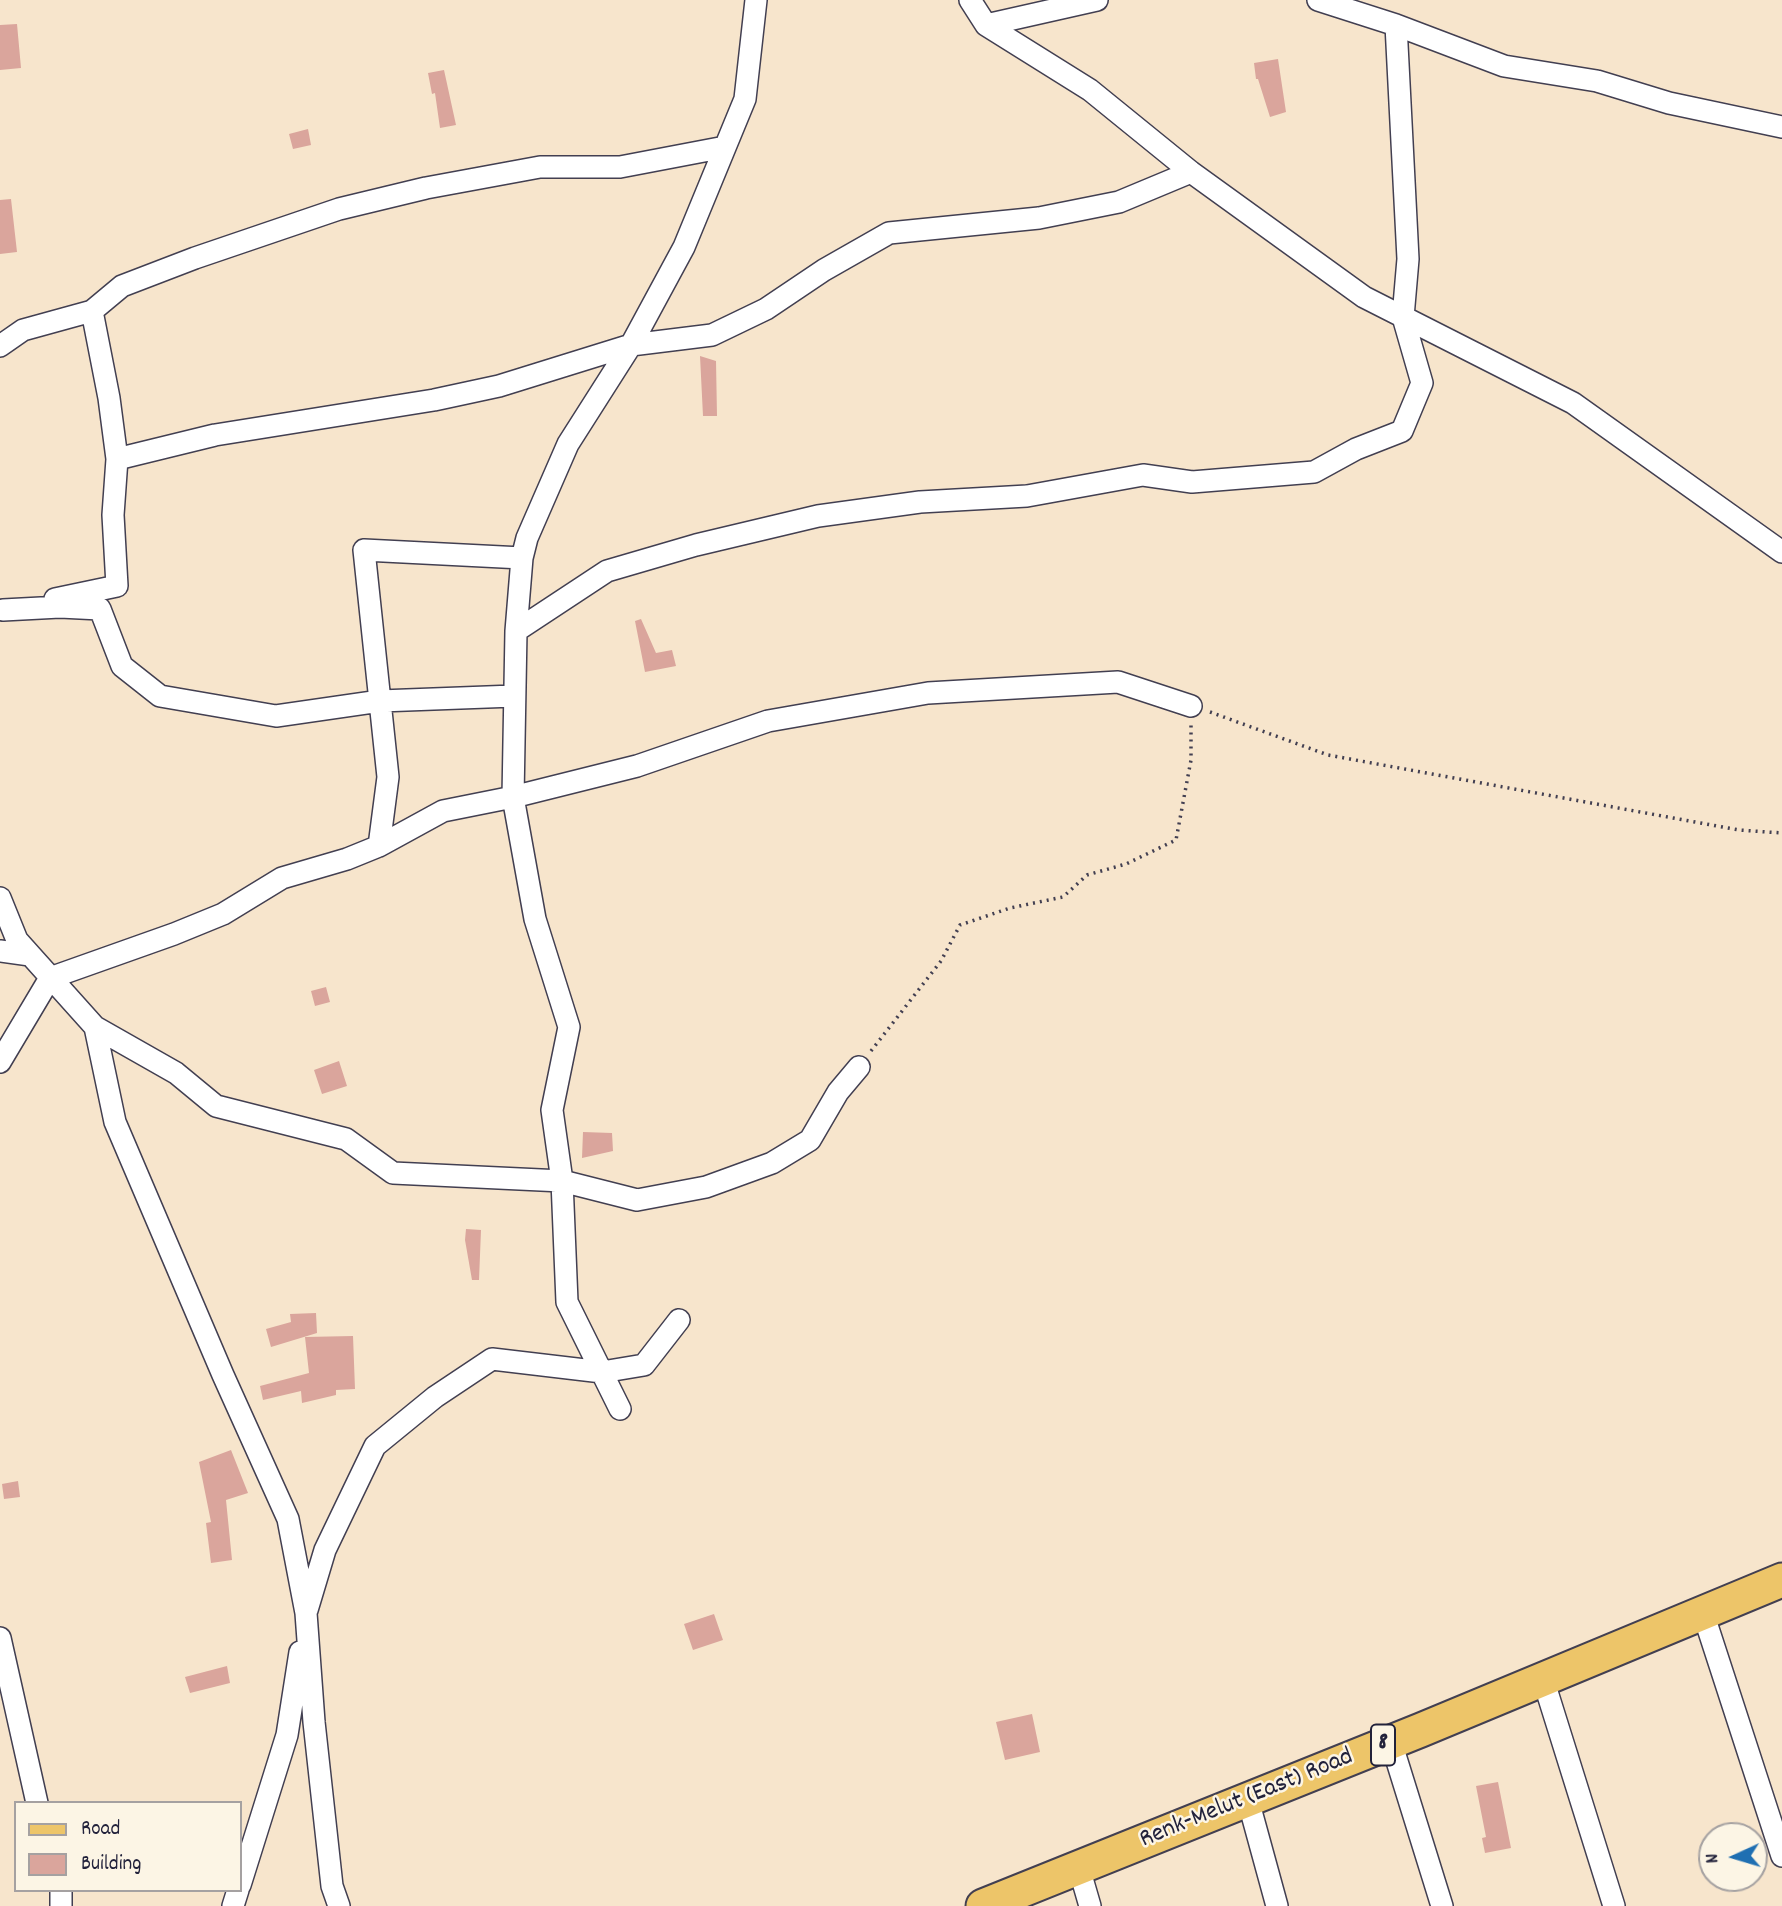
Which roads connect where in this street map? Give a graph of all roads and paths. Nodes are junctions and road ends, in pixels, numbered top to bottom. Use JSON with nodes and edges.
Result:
{"nodes":[{"id":1,"x":756,"y":0,"type":"edge"},
{"id":2,"x":970,"y":0,"type":"edge"},
{"id":3,"x":1097,"y":0,"type":"edge"},
{"id":4,"x":1318,"y":0,"type":"edge"},
{"id":5,"x":986,"y":24,"type":"junction"},
{"id":6,"x":1396,"y":25,"type":"junction"},
{"id":7,"x":1782,"y":127,"type":"edge"},
{"id":8,"x":725,"y":148,"type":"junction"},
{"id":9,"x":1191,"y":172,"type":"junction"},
{"id":10,"x":92,"y":312,"type":"junction"},
{"id":11,"x":1403,"y":317,"type":"junction"},
{"id":12,"x":631,"y":345,"type":"junction"},
{"id":13,"x":0,"y":346,"type":"edge"},
{"id":14,"x":117,"y":458,"type":"junction"},
{"id":15,"x":1782,"y":552,"type":"edge"},
{"id":16,"x":523,"y":558,"type":"junction"},
{"id":17,"x":2,"y":612,"type":"edge"},
{"id":18,"x":516,"y":631,"type":"junction"},
{"id":19,"x":514,"y":696,"type":"junction"},
{"id":20,"x":380,"y":701,"type":"junction"},
{"id":21,"x":1191,"y":706,"type":"junction"},
{"id":22,"x":513,"y":797,"type":"junction"},
{"id":23,"x":1782,"y":833,"type":"edge"},
{"id":24,"x":379,"y":846,"type":"junction"},
{"id":25,"x":0,"y":898,"type":"edge"},
{"id":26,"x":0,"y":951,"type":"edge"},
{"id":27,"x":30,"y":955,"type":"junction"},
{"id":28,"x":50,"y":978,"type":"junction"},
{"id":29,"x":95,"y":1027,"type":"junction"},
{"id":30,"x":0,"y":1062,"type":"edge"},
{"id":31,"x":859,"y":1067,"type":"joint"},
{"id":32,"x":562,"y":1181,"type":"junction"},
{"id":33,"x":679,"y":1321,"type":"dead end"},
{"id":34,"x":602,"y":1372,"type":"junction"},
{"id":35,"x":620,"y":1409,"type":"dead end"},
{"id":36,"x":1782,"y":1580,"type":"edge"},
{"id":37,"x":306,"y":1613,"type":"junction"},
{"id":38,"x":1703,"y":1613,"type":"junction"},
{"id":39,"x":0,"y":1638,"type":"edge"},
{"id":40,"x":1543,"y":1679,"type":"junction"},
{"id":41,"x":1391,"y":1742,"type":"junction"},
{"id":42,"x":1248,"y":1800,"type":"junction"},
{"id":43,"x":37,"y":1801,"type":"edge"},
{"id":44,"x":1782,"y":1856,"type":"edge"},
{"id":45,"x":1079,"y":1868,"type":"junction"},
{"id":46,"x":242,"y":1879,"type":"edge"},
{"id":47,"x":339,"y":1906,"type":"edge"},
{"id":48,"x":983,"y":1906,"type":"edge"},
{"id":49,"x":1090,"y":1906,"type":"edge"},
{"id":50,"x":1277,"y":1906,"type":"edge"},
{"id":51,"x":1442,"y":1906,"type":"edge"},
{"id":52,"x":1614,"y":1906,"type":"edge"}],
"edges":[{"from":1,"to":8,"type":"street"},
{"from":2,"to":5,"type":"street"},
{"from":3,"to":5,"type":"street"},
{"from":4,"to":6,"type":"street"},
{"from":5,"to":9,"type":"street"},
{"from":6,"to":7,"type":"street"},
{"from":6,"to":11,"type":"street"},
{"from":8,"to":10,"type":"street"},
{"from":8,"to":12,"type":"street"},
{"from":9,"to":11,"type":"street"},
{"from":9,"to":12,"type":"street"},
{"from":10,"to":13,"type":"street"},
{"from":10,"to":14,"type":"street"},
{"from":11,"to":15,"type":"street"},
{"from":11,"to":18,"type":"street"},
{"from":12,"to":14,"type":"street"},
{"from":12,"to":16,"type":"street"},
{"from":14,"to":17,"type":"street"},
{"from":16,"to":18,"type":"street"},
{"from":16,"to":20,"type":"street"},
{"from":17,"to":20,"type":"street"},
{"from":18,"to":19,"type":"street"},
{"from":19,"to":20,"type":"street"},
{"from":19,"to":22,"type":"street"},
{"from":20,"to":24,"type":"street"},
{"from":21,"to":22,"type":"street"},
{"from":21,"to":23,"type":"path"},
{"from":21,"to":31,"type":"path"},
{"from":22,"to":24,"type":"street"},
{"from":22,"to":32,"type":"street"},
{"from":24,"to":28,"type":"street"},
{"from":25,"to":27,"type":"street"},
{"from":26,"to":27,"type":"street"},
{"from":27,"to":28,"type":"street"},
{"from":28,"to":29,"type":"street"},
{"from":28,"to":30,"type":"street"},
{"from":29,"to":32,"type":"street"},
{"from":29,"to":37,"type":"street"},
{"from":31,"to":32,"type":"street"},
{"from":32,"to":34,"type":"street"},
{"from":33,"to":34,"type":"street"},
{"from":34,"to":35,"type":"street"},
{"from":34,"to":37,"type":"street"},
{"from":36,"to":38,"type":"main road","name":"Renk-Melut (East) Road","number":"8"},
{"from":37,"to":46,"type":"street"},
{"from":37,"to":47,"type":"street"},
{"from":38,"to":40,"type":"main road","name":"Renk-Melut (East) Road","number":"8"},
{"from":38,"to":44,"type":"street"},
{"from":39,"to":43,"type":"street"},
{"from":40,"to":41,"type":"main road","name":"Renk-Melut (East) Road","number":"8"},
{"from":40,"to":52,"type":"street"},
{"from":41,"to":42,"type":"main road","name":"Renk-Melut (East) Road","number":"8"},
{"from":41,"to":51,"type":"street"},
{"from":42,"to":45,"type":"main road","name":"Renk-Melut (East) Road","number":"8"},
{"from":42,"to":50,"type":"street"},
{"from":45,"to":48,"type":"main road","name":"Renk-Melut (East) Road","number":"8"},
{"from":45,"to":49,"type":"street"}]}
